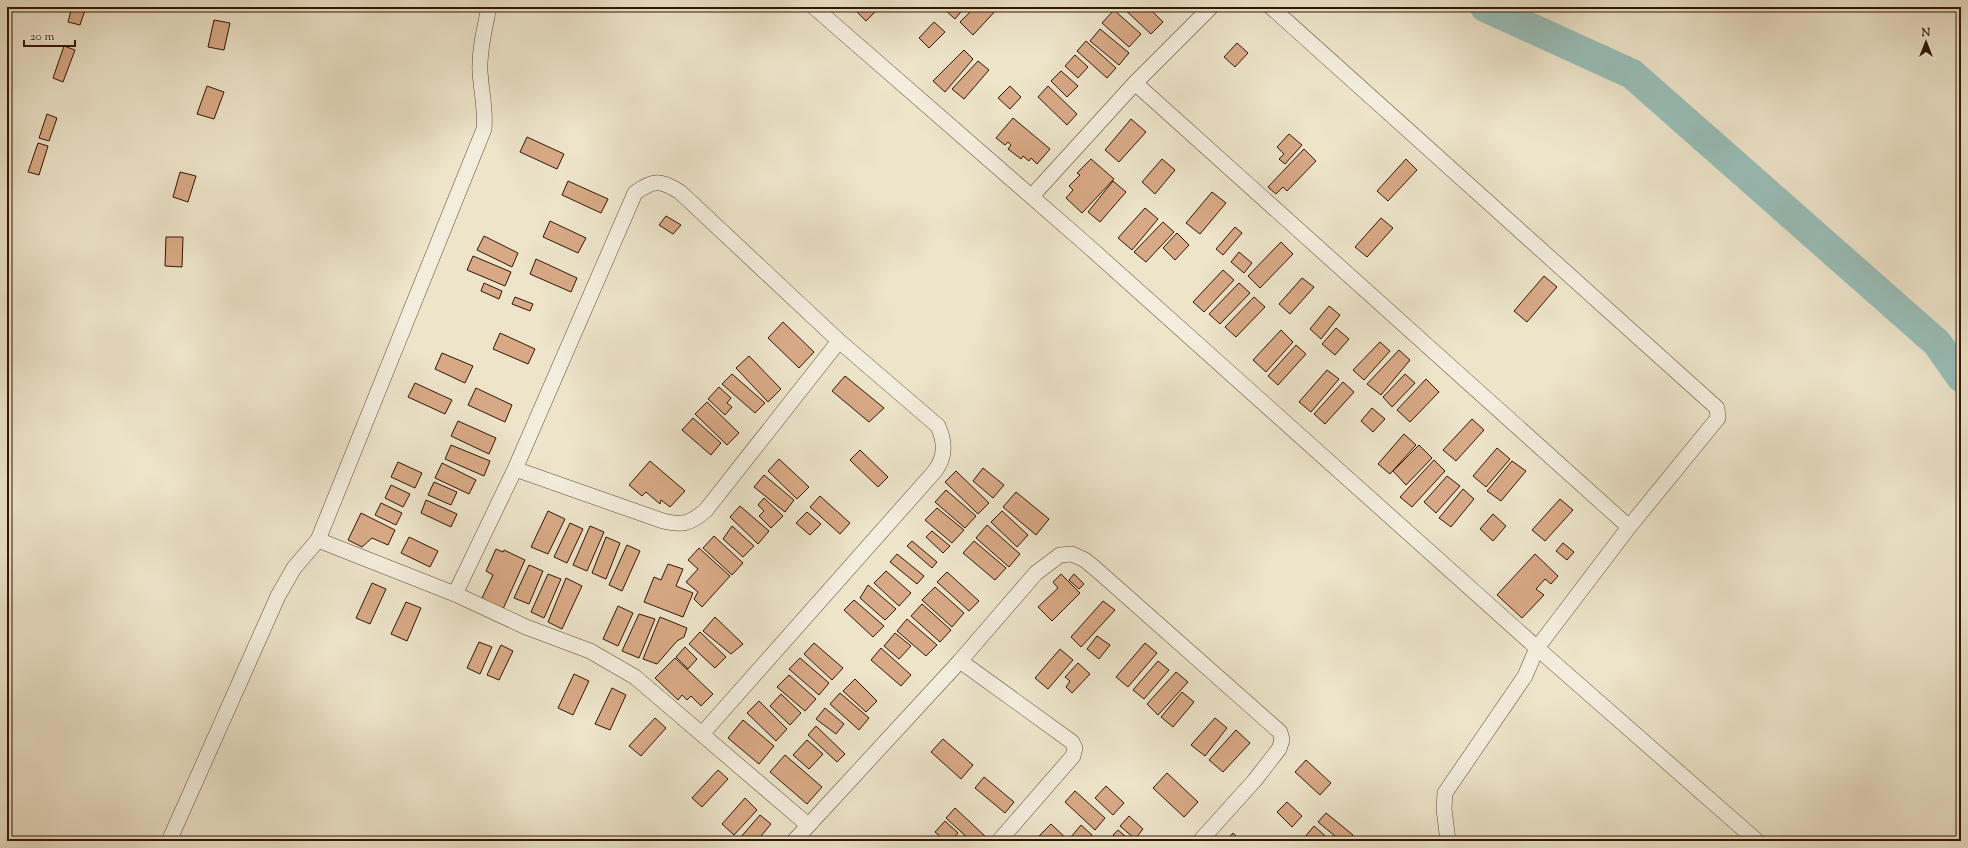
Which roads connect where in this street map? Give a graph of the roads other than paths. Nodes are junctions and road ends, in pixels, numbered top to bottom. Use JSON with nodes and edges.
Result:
{"nodes":[{"id":1,"x":488,"y":7,"type":"edge"},
{"id":2,"x":814,"y":7,"type":"edge"},
{"id":3,"x":1210,"y":7,"type":"edge"},
{"id":4,"x":1271,"y":7,"type":"edge"},
{"id":5,"x":1135,"y":83,"type":"junction"},
{"id":6,"x":1032,"y":196,"type":"junction"},
{"id":7,"x":839,"y":341,"type":"junction"},
{"id":8,"x":515,"y":469,"type":"junction"},
{"id":9,"x":1629,"y":527,"type":"junction"},
{"id":10,"x":318,"y":540,"type":"junction"},
{"id":11,"x":455,"y":594,"type":"junction"},
{"id":12,"x":1537,"y":648,"type":"junction"},
{"id":13,"x":960,"y":660,"type":"junction"},
{"id":14,"x":702,"y":734,"type":"junction"},
{"id":15,"x":808,"y":825,"type":"junction"},
{"id":16,"x":168,"y":841,"type":"edge"},
{"id":17,"x":794,"y":841,"type":"edge"},
{"id":18,"x":999,"y":841,"type":"edge"},
{"id":19,"x":1200,"y":841,"type":"edge"},
{"id":20,"x":1448,"y":841,"type":"edge"},
{"id":21,"x":1757,"y":841,"type":"edge"}],
"edges":[{"from":1,"to":10,"type":"street"},
{"from":2,"to":6,"type":"street"},
{"from":3,"to":5,"type":"street"},
{"from":4,"to":9,"type":"street"},
{"from":5,"to":6,"type":"street"},
{"from":5,"to":9,"type":"street"},
{"from":6,"to":12,"type":"street"},
{"from":7,"to":8,"type":"street"},
{"from":7,"to":8,"type":"street"},
{"from":7,"to":14,"type":"street"},
{"from":8,"to":11,"type":"street"},
{"from":9,"to":12,"type":"street"},
{"from":10,"to":11,"type":"street"},
{"from":10,"to":16,"type":"street"},
{"from":11,"to":14,"type":"street"},
{"from":12,"to":20,"type":"street"},
{"from":12,"to":21,"type":"street"},
{"from":13,"to":15,"type":"street"},
{"from":13,"to":18,"type":"street"},
{"from":13,"to":19,"type":"street"},
{"from":14,"to":15,"type":"street"},
{"from":15,"to":17,"type":"street"}]}
